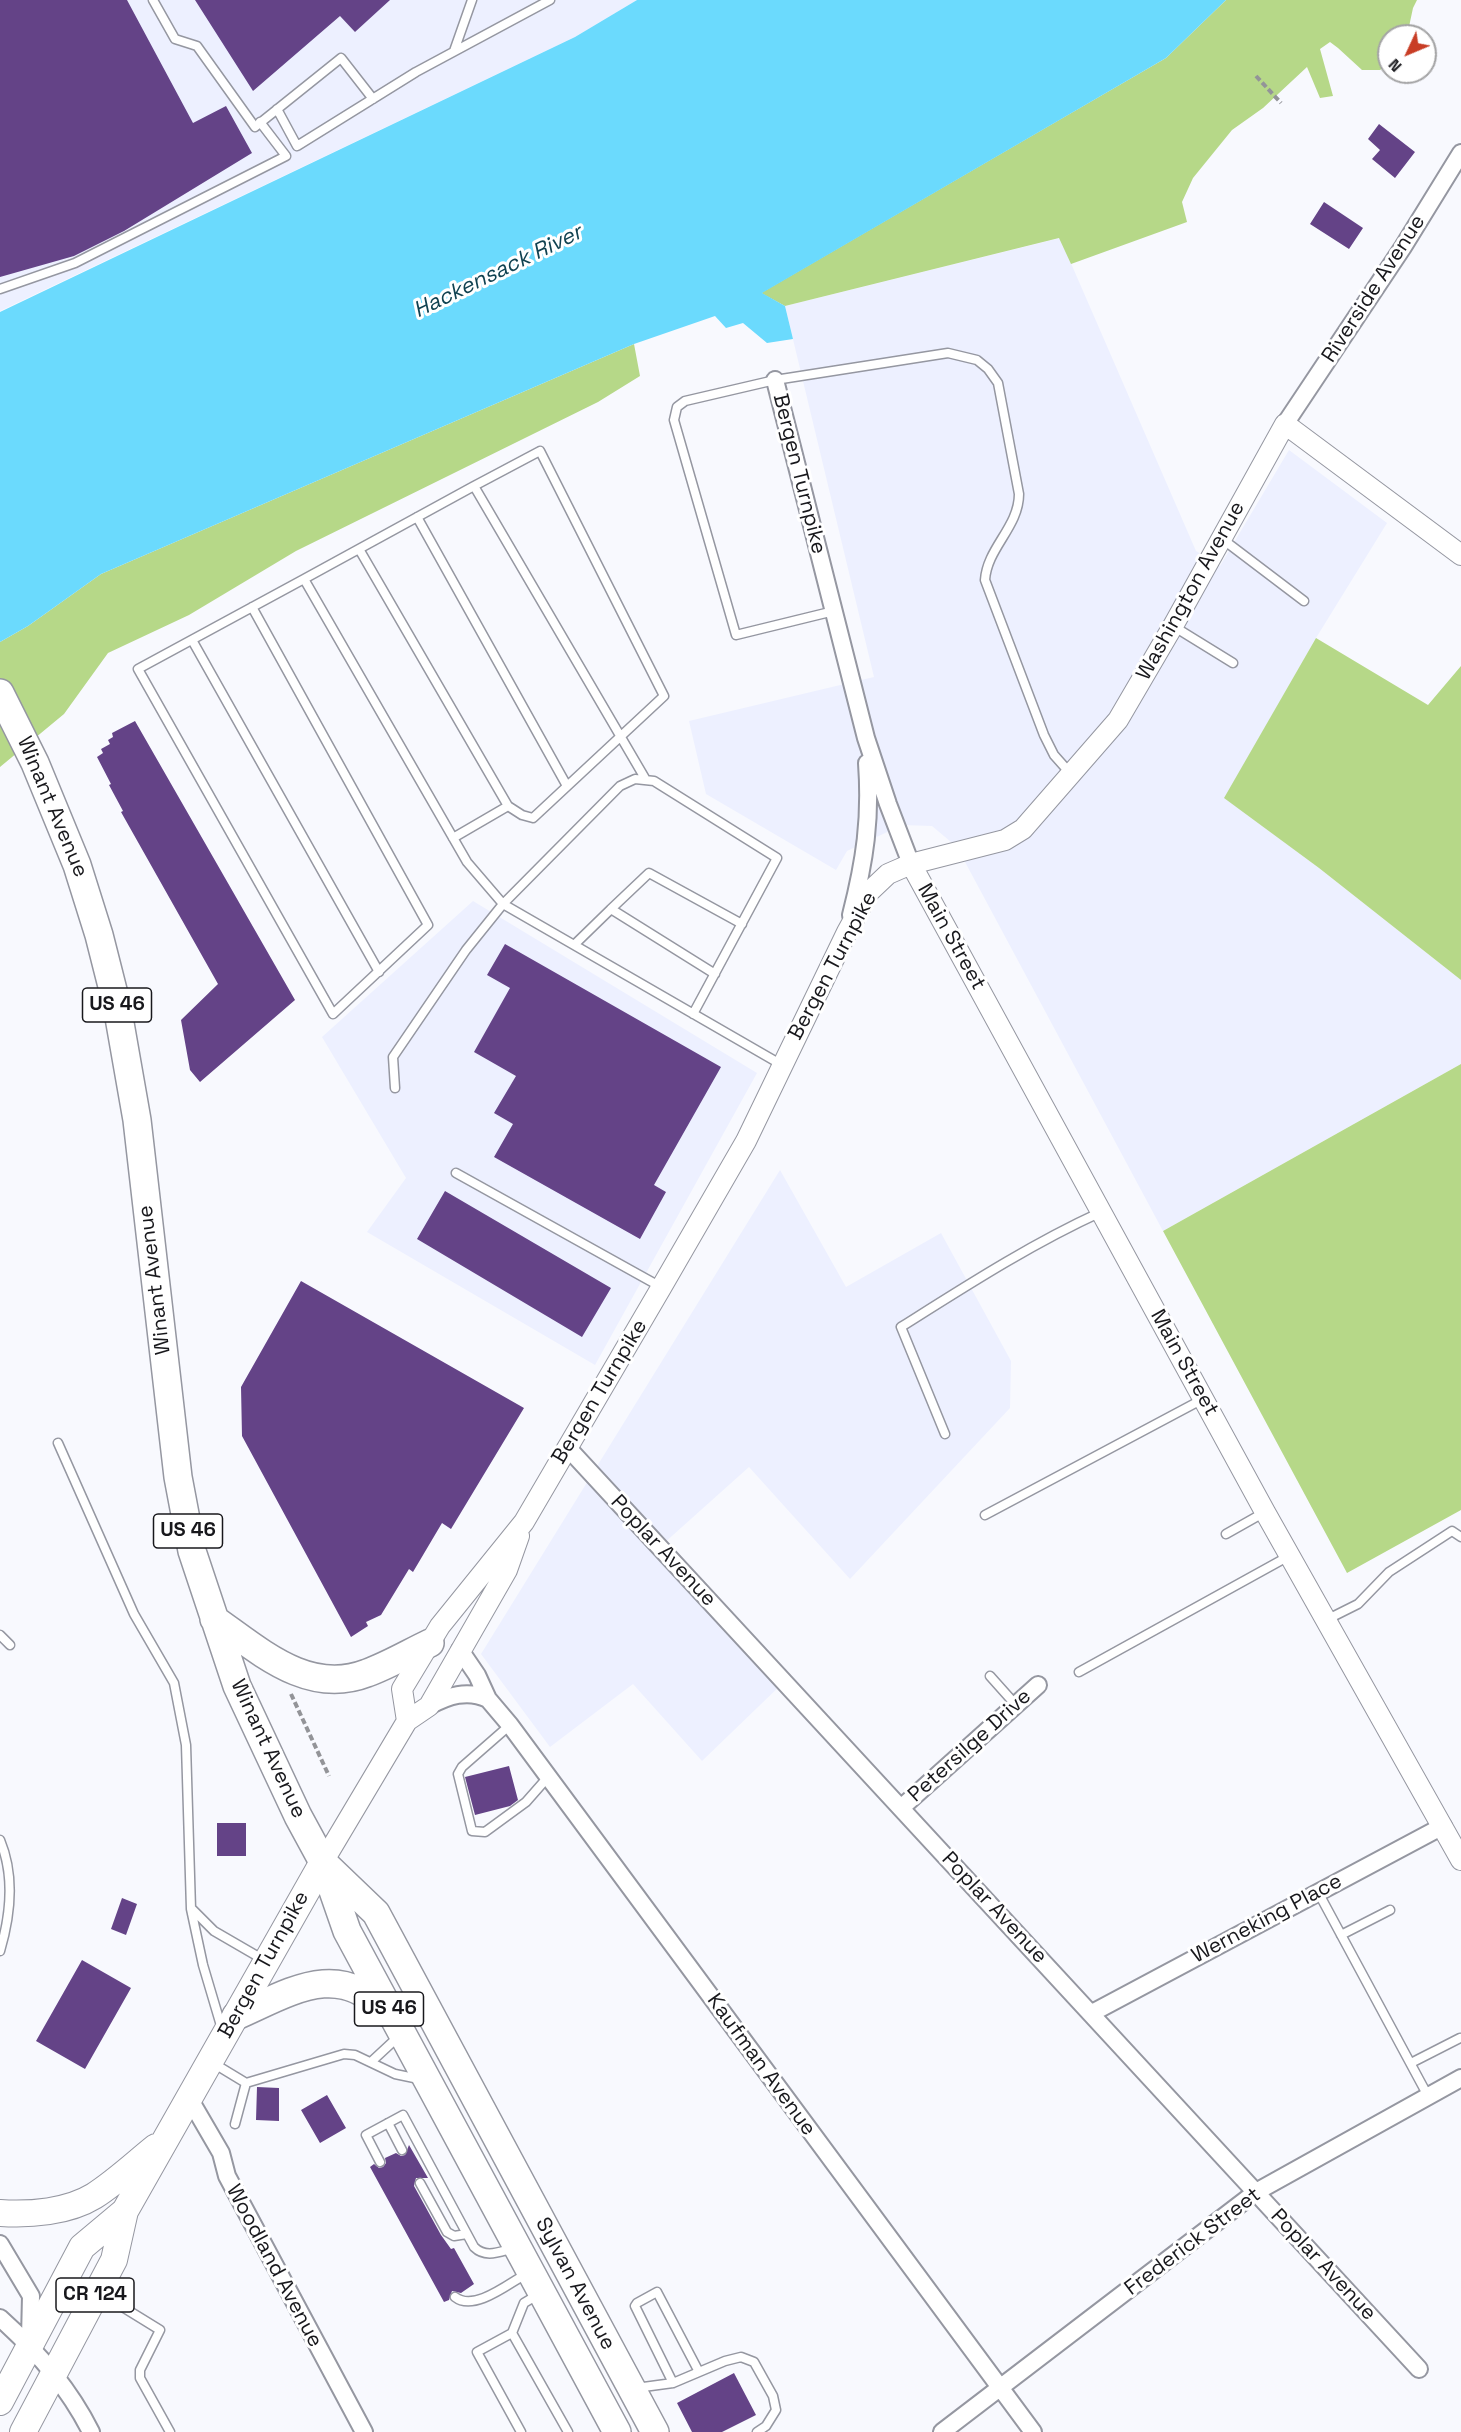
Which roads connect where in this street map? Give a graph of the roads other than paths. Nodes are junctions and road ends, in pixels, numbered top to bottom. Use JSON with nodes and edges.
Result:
{"nodes":[{"id":1,"x":153,"y":0,"type":"edge"},
{"id":2,"x":472,"y":0,"type":"edge"},
{"id":3,"x":550,"y":0,"type":"edge"},
{"id":4,"x":454,"y":51,"type":"junction"},
{"id":5,"x":373,"y":99,"type":"junction"},
{"id":6,"x":277,"y":109,"type":"junction"},
{"id":7,"x":261,"y":122,"type":"junction"},
{"id":8,"x":1461,"y":153,"type":"edge"},
{"id":9,"x":0,"y":289,"type":"edge"},
{"id":10,"x":775,"y":380,"type":"junction"},
{"id":11,"x":1284,"y":424,"type":"junction"},
{"id":12,"x":474,"y":486,"type":"junction"},
{"id":13,"x":417,"y":517,"type":"junction"},
{"id":14,"x":1221,"y":538,"type":"junction"},
{"id":15,"x":359,"y":549,"type":"junction"},
{"id":16,"x":1461,"y":555,"type":"edge"},
{"id":17,"x":304,"y":579,"type":"junction"},
{"id":18,"x":1304,"y":601,"type":"dead end"},
{"id":19,"x":252,"y":607,"type":"junction"},
{"id":20,"x":834,"y":611,"type":"junction"},
{"id":21,"x":1173,"y":626,"type":"junction"},
{"id":22,"x":192,"y":640,"type":"junction"},
{"id":23,"x":1233,"y":663,"type":"dead end"},
{"id":24,"x":0,"y":693,"type":"edge"},
{"id":25,"x":620,"y":736,"type":"junction"},
{"id":26,"x":866,"y":738,"type":"junction"},
{"id":27,"x":1071,"y":774,"type":"junction"},
{"id":28,"x":646,"y":780,"type":"junction"},
{"id":29,"x":567,"y":786,"type":"junction"},
{"id":30,"x":508,"y":806,"type":"junction"},
{"id":31,"x":453,"y":838,"type":"junction"},
{"id":32,"x":911,"y":864,"type":"junction"},
{"id":33,"x":503,"y":904,"type":"junction"},
{"id":34,"x":610,"y":909,"type":"junction"},
{"id":35,"x":742,"y":924,"type":"junction"},
{"id":36,"x":847,"y":932,"type":"junction"},
{"id":37,"x":574,"y":945,"type":"junction"},
{"id":38,"x":379,"y":972,"type":"junction"},
{"id":39,"x":715,"y":974,"type":"junction"},
{"id":40,"x":693,"y":1014,"type":"junction"},
{"id":41,"x":782,"y":1065,"type":"junction"},
{"id":42,"x":395,"y":1088,"type":"dead end"},
{"id":43,"x":456,"y":1173,"type":"dead end"},
{"id":44,"x":1101,"y":1212,"type":"junction"},
{"id":45,"x":661,"y":1288,"type":"junction"},
{"id":46,"x":1203,"y":1399,"type":"junction"},
{"id":47,"x":945,"y":1434,"type":"dead end"},
{"id":48,"x":58,"y":1443,"type":"dead end"},
{"id":49,"x":567,"y":1447,"type":"junction"},
{"id":50,"x":1265,"y":1512,"type":"junction"},
{"id":51,"x":985,"y":1515,"type":"dead end"},
{"id":52,"x":524,"y":1522,"type":"junction"},
{"id":53,"x":1226,"y":1533,"type":"dead end"},
{"id":54,"x":1461,"y":1537,"type":"edge"},
{"id":55,"x":1290,"y":1556,"type":"junction"},
{"id":56,"x":214,"y":1619,"type":"junction"},
{"id":57,"x":1326,"y":1620,"type":"junction"},
{"id":58,"x":0,"y":1635,"type":"edge"},
{"id":59,"x":430,"y":1643,"type":"junction"},
{"id":60,"x":10,"y":1645,"type":"dead end"},
{"id":61,"x":460,"y":1650,"type":"junction"},
{"id":62,"x":1079,"y":1672,"type":"dead end"},
{"id":63,"x":990,"y":1676,"type":"dead end"},
{"id":64,"x":1038,"y":1685,"type":"dead end"},
{"id":65,"x":488,"y":1699,"type":"junction"},
{"id":66,"x":1015,"y":1704,"type":"junction"},
{"id":67,"x":429,"y":1706,"type":"junction"},
{"id":68,"x":407,"y":1721,"type":"junction"},
{"id":69,"x":510,"y":1725,"type":"junction"},
{"id":70,"x":548,"y":1777,"type":"junction"},
{"id":71,"x":901,"y":1808,"type":"junction"},
{"id":72,"x":1443,"y":1826,"type":"junction"},
{"id":73,"x":0,"y":1840,"type":"edge"},
{"id":74,"x":1459,"y":1852,"type":"edge"},
{"id":75,"x":323,"y":1862,"type":"junction"},
{"id":76,"x":1318,"y":1892,"type":"junction"},
{"id":77,"x":191,"y":1909,"type":"junction"},
{"id":78,"x":1390,"y":1910,"type":"dead end"},
{"id":79,"x":1341,"y":1935,"type":"junction"},
{"id":80,"x":0,"y":1951,"type":"edge"},
{"id":81,"x":267,"y":1961,"type":"junction"},
{"id":82,"x":1092,"y":2013,"type":"junction"},
{"id":83,"x":230,"y":2026,"type":"junction"},
{"id":84,"x":402,"y":2033,"type":"junction"},
{"id":85,"x":1460,"y":2038,"type":"edge"},
{"id":86,"x":210,"y":2061,"type":"junction"},
{"id":87,"x":371,"y":2062,"type":"junction"},
{"id":88,"x":1411,"y":2063,"type":"junction"},
{"id":89,"x":1461,"y":2078,"type":"edge"},
{"id":90,"x":428,"y":2081,"type":"junction"},
{"id":91,"x":246,"y":2083,"type":"junction"},
{"id":92,"x":1428,"y":2096,"type":"junction"},
{"id":93,"x":189,"y":2098,"type":"junction"},
{"id":94,"x":388,"y":2123,"type":"junction"},
{"id":95,"x":235,"y":2124,"type":"dead end"},
{"id":96,"x":166,"y":2139,"type":"junction"},
{"id":97,"x":402,"y":2150,"type":"dead end"},
{"id":98,"x":380,"y":2162,"type":"dead end"},
{"id":99,"x":420,"y":2183,"type":"dead end"},
{"id":100,"x":1256,"y":2192,"type":"junction"},
{"id":101,"x":125,"y":2211,"type":"junction"},
{"id":102,"x":0,"y":2213,"type":"edge"},
{"id":103,"x":468,"y":2234,"type":"junction"},
{"id":104,"x":0,"y":2244,"type":"edge"},
{"id":105,"x":518,"y":2248,"type":"junction"},
{"id":106,"x":536,"y":2282,"type":"junction"},
{"id":107,"x":97,"y":2292,"type":"junction"},
{"id":108,"x":454,"y":2297,"type":"dead end"},
{"id":109,"x":0,"y":2318,"type":"edge"},
{"id":110,"x":512,"y":2333,"type":"junction"},
{"id":111,"x":30,"y":2345,"type":"junction"},
{"id":112,"x":1419,"y":2369,"type":"dead end"},
{"id":113,"x":699,"y":2372,"type":"junction"},
{"id":114,"x":54,"y":2375,"type":"junction"},
{"id":115,"x":673,"y":2383,"type":"junction"},
{"id":116,"x":632,"y":2389,"type":"junction"},
{"id":117,"x":1001,"y":2389,"type":"junction"},
{"id":118,"x":0,"y":2402,"type":"edge"},
{"id":119,"x":768,"y":2429,"type":"edge"},
{"id":120,"x":23,"y":2432,"type":"edge"},
{"id":121,"x":91,"y":2432,"type":"edge"},
{"id":122,"x":170,"y":2432,"type":"edge"},
{"id":123,"x":364,"y":2432,"type":"edge"},
{"id":124,"x":521,"y":2432,"type":"edge"},
{"id":125,"x":568,"y":2432,"type":"edge"},
{"id":126,"x":617,"y":2432,"type":"edge"},
{"id":127,"x":655,"y":2432,"type":"edge"},
{"id":128,"x":758,"y":2432,"type":"edge"},
{"id":129,"x":942,"y":2432,"type":"edge"},
{"id":130,"x":1033,"y":2432,"type":"edge"}],
"edges":[{"from":1,"to":7,"type":"lane"},
{"from":2,"to":4,"type":"lane"},
{"from":3,"to":4,"type":"lane"},
{"from":4,"to":5,"type":"lane"},
{"from":5,"to":6,"type":"lane"},
{"from":5,"to":6,"type":"lane"},
{"from":6,"to":7,"type":"lane"},
{"from":7,"to":9,"type":"lane"},
{"from":8,"to":11,"type":"street","name":"Riverside Avenue"},
{"from":10,"to":20,"type":"street","name":"Bergen Turnpike"},
{"from":10,"to":20,"type":"lane"},
{"from":10,"to":27,"type":"lane"},
{"from":11,"to":14,"type":"street","name":"Washington Avenue"},
{"from":11,"to":16,"type":"street"},
{"from":12,"to":13,"type":"lane"},
{"from":12,"to":25,"type":"lane"},
{"from":12,"to":25,"type":"lane"},
{"from":13,"to":15,"type":"lane"},
{"from":13,"to":29,"type":"lane"},
{"from":14,"to":18,"type":"lane"},
{"from":14,"to":21,"type":"street","name":"Washington Avenue"},
{"from":15,"to":17,"type":"lane"},
{"from":15,"to":30,"type":"lane"},
{"from":17,"to":19,"type":"lane"},
{"from":17,"to":31,"type":"lane"},
{"from":19,"to":22,"type":"lane"},
{"from":19,"to":38,"type":"lane"},
{"from":20,"to":26,"type":"street","name":"Bergen Turnpike"},
{"from":21,"to":23,"type":"lane"},
{"from":21,"to":27,"type":"street","name":"Washington Avenue"},
{"from":22,"to":38,"type":"lane"},
{"from":22,"to":38,"type":"lane"},
{"from":24,"to":56,"type":"highway","name":"Winant Avenue","number":"US 46"},
{"from":25,"to":28,"type":"lane"},
{"from":25,"to":29,"type":"lane"},
{"from":26,"to":32,"type":"street","name":"Bergen Turnpike"},
{"from":26,"to":36,"type":"street"},
{"from":27,"to":32,"type":"street","name":"Washington Avenue"},
{"from":28,"to":33,"type":"lane"},
{"from":28,"to":35,"type":"lane"},
{"from":29,"to":30,"type":"lane"},
{"from":30,"to":31,"type":"lane"},
{"from":31,"to":33,"type":"lane"},
{"from":32,"to":36,"type":"street","name":"Bergen Turnpike","number":"CR 124"},
{"from":32,"to":44,"type":"street","name":"Main Street"},
{"from":33,"to":37,"type":"lane"},
{"from":33,"to":42,"type":"lane"},
{"from":34,"to":35,"type":"lane"},
{"from":34,"to":37,"type":"lane"},
{"from":34,"to":39,"type":"lane"},
{"from":35,"to":39,"type":"lane"},
{"from":36,"to":41,"type":"street","name":"Bergen Turnpike","number":"CR 124"},
{"from":37,"to":40,"type":"lane"},
{"from":39,"to":40,"type":"lane"},
{"from":40,"to":41,"type":"lane"},
{"from":41,"to":45,"type":"street","name":"Bergen Turnpike","number":"CR 124"},
{"from":43,"to":45,"type":"lane"},
{"from":44,"to":46,"type":"street","name":"Main Street"},
{"from":44,"to":47,"type":"lane"},
{"from":45,"to":49,"type":"street","name":"Bergen Turnpike","number":"CR 124"},
{"from":46,"to":50,"type":"street","name":"Main Street"},
{"from":46,"to":51,"type":"lane"},
{"from":48,"to":77,"type":"lane"},
{"from":49,"to":52,"type":"street","name":"Bergen Turnpike","number":"CR 124"},
{"from":49,"to":71,"type":"street","name":"Poplar Avenue"},
{"from":50,"to":53,"type":"lane"},
{"from":50,"to":55,"type":"street","name":"Main Street"},
{"from":52,"to":59,"type":"street","name":"Bergen Turnpike","number":"CR 124"},
{"from":52,"to":61,"type":"street","name":"Bergen Turnpike","number":"CR 124"},
{"from":54,"to":57,"type":"lane"},
{"from":55,"to":57,"type":"street","name":"Main Street"},
{"from":55,"to":62,"type":"lane"},
{"from":56,"to":59,"type":"highway"},
{"from":56,"to":75,"type":"highway","name":"Winant Avenue","number":"US 46"},
{"from":57,"to":72,"type":"street","name":"Main Street"},
{"from":58,"to":60,"type":"lane"},
{"from":59,"to":68,"type":"street","name":"Bergen Turnpike","number":"CR 124"},
{"from":61,"to":65,"type":"street","name":"Kaufman Avenue"},
{"from":61,"to":67,"type":"street","name":"Bergen Turnpike","number":"CR 124"},
{"from":63,"to":66,"type":"lane"},
{"from":64,"to":66,"type":"street","name":"Petersilge Drive"},
{"from":65,"to":67,"type":"street"},
{"from":65,"to":69,"type":"street","name":"Kaufman Avenue"},
{"from":66,"to":71,"type":"street","name":"Petersilge Drive"},
{"from":67,"to":68,"type":"street","name":"Bergen Turnpike","number":"CR 124"},
{"from":68,"to":75,"type":"street","name":"Bergen Turnpike","number":"CR 124"},
{"from":69,"to":70,"type":"street","name":"Kaufman Avenue"},
{"from":69,"to":70,"type":"lane"},
{"from":70,"to":117,"type":"street","name":"Kaufman Avenue"},
{"from":71,"to":82,"type":"street","name":"Poplar Avenue"},
{"from":72,"to":74,"type":"street","name":"Main Street"},
{"from":72,"to":76,"type":"street","name":"Werneking Place"},
{"from":73,"to":80,"type":"lane"},
{"from":75,"to":81,"type":"main road","name":"Bergen Turnpike","number":"CR 124"},
{"from":75,"to":84,"type":"highway","number":"US 46"},
{"from":75,"to":116,"type":"highway","name":"Sylvan Avenue","number":"US 46"},
{"from":76,"to":79,"type":"lane"},
{"from":76,"to":82,"type":"street","name":"Werneking Place"},
{"from":77,"to":81,"type":"lane"},
{"from":77,"to":83,"type":"lane"},
{"from":78,"to":79,"type":"lane"},
{"from":79,"to":88,"type":"lane"},
{"from":81,"to":83,"type":"main road","name":"Bergen Turnpike","number":"CR 124"},
{"from":82,"to":100,"type":"street","name":"Poplar Avenue"},
{"from":83,"to":84,"type":"highway"},
{"from":83,"to":86,"type":"main road","name":"Bergen Turnpike","number":"CR 124"},
{"from":84,"to":87,"type":"lane"},
{"from":84,"to":90,"type":"highway","number":"US 46"},
{"from":85,"to":88,"type":"lane"},
{"from":86,"to":91,"type":"lane"},
{"from":86,"to":93,"type":"main road","name":"Bergen Turnpike","number":"CR 124"},
{"from":87,"to":90,"type":"lane"},
{"from":87,"to":91,"type":"lane"},
{"from":88,"to":92,"type":"lane"},
{"from":89,"to":92,"type":"street","name":"Frederick Street"},
{"from":90,"to":105,"type":"highway","name":"Sylvan Avenue","number":"US 46"},
{"from":91,"to":95,"type":"lane"},
{"from":92,"to":100,"type":"street","name":"Frederick Street"},
{"from":93,"to":96,"type":"main road","name":"Bergen Turnpike","number":"CR 124"},
{"from":93,"to":123,"type":"street","name":"Woodland Avenue"},
{"from":94,"to":97,"type":"lane"},
{"from":94,"to":98,"type":"lane"},
{"from":94,"to":103,"type":"lane"},
{"from":96,"to":101,"type":"main road","name":"Bergen Turnpike","number":"CR 124"},
{"from":96,"to":102,"type":"main road"},
{"from":99,"to":103,"type":"lane"},
{"from":100,"to":112,"type":"street","name":"Poplar Avenue"},
{"from":100,"to":117,"type":"street","name":"Frederick Street"},
{"from":101,"to":107,"type":"main road","name":"Bergen Turnpike","number":"CR 124"},
{"from":101,"to":111,"type":"main road","name":"Bergen Turnpike","number":"CR 124"},
{"from":103,"to":105,"type":"lane"},
{"from":104,"to":111,"type":"street"},
{"from":105,"to":106,"type":"highway","name":"Sylvan Avenue","number":"US 46"},
{"from":106,"to":108,"type":"lane"},
{"from":106,"to":110,"type":"lane"},
{"from":106,"to":126,"type":"highway","name":"Sylvan Avenue","number":"US 46"},
{"from":107,"to":114,"type":"main road","name":"Bergen Turnpike","number":"CR 124"},
{"from":107,"to":122,"type":"lane"},
{"from":109,"to":111,"type":"street"},
{"from":110,"to":124,"type":"lane"},
{"from":110,"to":125,"type":"lane"},
{"from":111,"to":114,"type":"street"},
{"from":111,"to":118,"type":"main road","name":"Bergen Turnpike","number":"CR 124"},
{"from":113,"to":115,"type":"lane"},
{"from":113,"to":115,"type":"lane"},
{"from":113,"to":119,"type":"lane"},
{"from":114,"to":120,"type":"main road","name":"Bergen Turnpike","number":"CR 124"},
{"from":114,"to":121,"type":"street"},
{"from":115,"to":116,"type":"lane"},
{"from":116,"to":127,"type":"highway","name":"Sylvan Avenue","number":"US 46"},
{"from":117,"to":129,"type":"street","name":"Frederick Street"},
{"from":117,"to":130,"type":"street","name":"Kaufman Avenue"},
{"from":119,"to":128,"type":"lane"}]}
